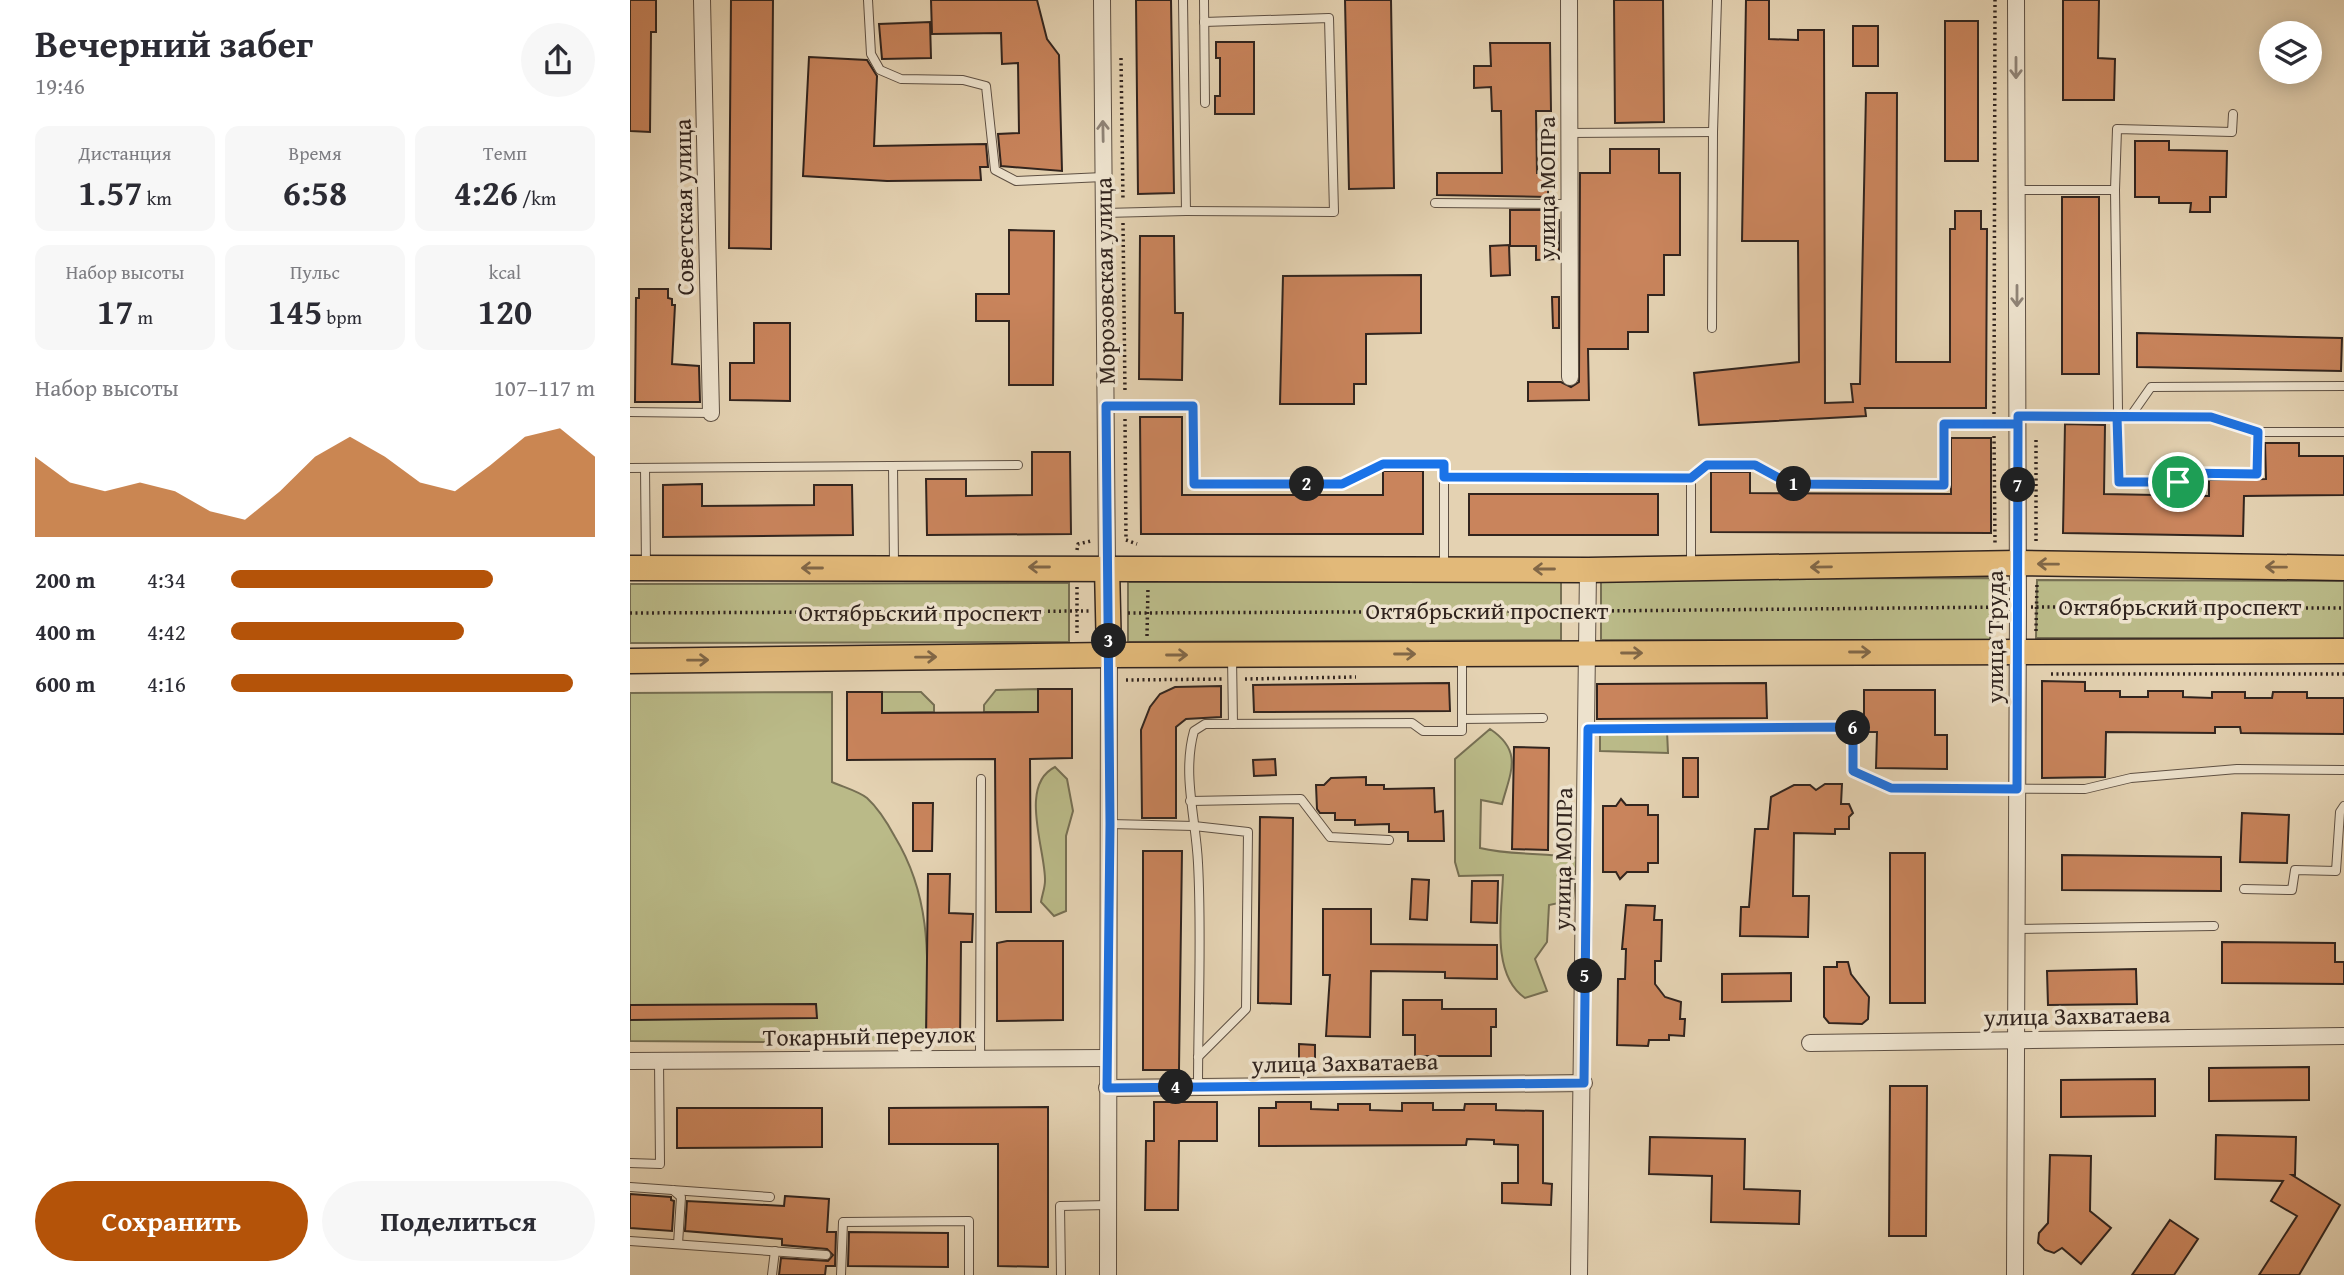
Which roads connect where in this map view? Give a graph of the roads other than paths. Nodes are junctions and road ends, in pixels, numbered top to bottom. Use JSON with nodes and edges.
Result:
{"nodes":[{"id":1,"x":702,"y":0,"type":"edge"},
{"id":2,"x":869,"y":0,"type":"edge"},
{"id":3,"x":1102,"y":0,"type":"edge"},
{"id":4,"x":1183,"y":0,"type":"edge"},
{"id":5,"x":1204,"y":0,"type":"edge"},
{"id":6,"x":1569,"y":0,"type":"edge"},
{"id":7,"x":1717,"y":0,"type":"edge"},
{"id":8,"x":2016,"y":0,"type":"edge"},
{"id":9,"x":1204,"y":22,"type":"junction"},
{"id":10,"x":1205,"y":103,"type":"dead end"},
{"id":11,"x":2233,"y":114,"type":"dead end"},
{"id":12,"x":1713,"y":132,"type":"junction"},
{"id":13,"x":1569,"y":133,"type":"junction"},
{"id":14,"x":1104,"y":177,"type":"junction"},
{"id":15,"x":2017,"y":190,"type":"junction"},
{"id":16,"x":2115,"y":190,"type":"junction"},
{"id":17,"x":1435,"y":202,"type":"dead end"},
{"id":18,"x":1569,"y":204,"type":"junction"},
{"id":19,"x":1186,"y":211,"type":"junction"},
{"id":20,"x":1104,"y":212,"type":"junction"},
{"id":21,"x":1712,"y":328,"type":"dead end"},
{"id":22,"x":1570,"y":377,"type":"dead end"},
{"id":23,"x":2344,"y":386,"type":"edge"},
{"id":24,"x":1106,"y":406,"type":"junction"},
{"id":25,"x":630,"y":412,"type":"edge"},
{"id":26,"x":712,"y":412,"type":"joint"},
{"id":27,"x":2117,"y":417,"type":"junction"},
{"id":28,"x":2130,"y":417,"type":"junction"},
{"id":29,"x":2018,"y":420,"type":"junction"},
{"id":30,"x":2258,"y":432,"type":"junction"},
{"id":31,"x":2344,"y":432,"type":"edge"},
{"id":32,"x":893,"y":466,"type":"junction"},
{"id":33,"x":1018,"y":466,"type":"dead end"},
{"id":34,"x":630,"y":468,"type":"edge"},
{"id":35,"x":645,"y":468,"type":"junction"},
{"id":36,"x":1444,"y":477,"type":"junction"},
{"id":37,"x":1691,"y":478,"type":"junction"},
{"id":38,"x":894,"y":567,"type":"junction"},
{"id":39,"x":1107,"y":567,"type":"junction"},
{"id":40,"x":638,"y":568,"type":"edge"},
{"id":41,"x":2344,"y":568,"type":"edge"},
{"id":42,"x":1444,"y":569,"type":"junction"},
{"id":43,"x":1691,"y":569,"type":"junction"},
{"id":44,"x":2028,"y":569,"type":"junction"},
{"id":45,"x":1588,"y":570,"type":"junction"},
{"id":46,"x":2017,"y":645,"type":"junction"},
{"id":47,"x":2344,"y":651,"type":"edge"},
{"id":48,"x":1588,"y":653,"type":"junction"},
{"id":49,"x":1462,"y":654,"type":"junction"},
{"id":50,"x":1109,"y":655,"type":"junction"},
{"id":51,"x":1232,"y":655,"type":"junction"},
{"id":52,"x":630,"y":661,"type":"edge"},
{"id":53,"x":1543,"y":718,"type":"dead end"},
{"id":54,"x":1462,"y":719,"type":"junction"},
{"id":55,"x":1233,"y":724,"type":"junction"},
{"id":56,"x":1588,"y":729,"type":"junction"},
{"id":57,"x":2343,"y":770,"type":"edge"},
{"id":58,"x":981,"y":779,"type":"dead end"},
{"id":59,"x":2017,"y":789,"type":"junction"},
{"id":60,"x":1190,"y":801,"type":"junction"},
{"id":61,"x":2344,"y":806,"type":"edge"},
{"id":62,"x":1110,"y":824,"type":"junction"},
{"id":63,"x":1195,"y":826,"type":"junction"},
{"id":64,"x":1389,"y":840,"type":"dead end"},
{"id":65,"x":2244,"y":889,"type":"dead end"},
{"id":66,"x":2214,"y":926,"type":"dead end"},
{"id":67,"x":2016,"y":929,"type":"junction"},
{"id":68,"x":2344,"y":1036,"type":"edge"},
{"id":69,"x":2016,"y":1039,"type":"junction"},
{"id":70,"x":1810,"y":1044,"type":"dead end"},
{"id":71,"x":1198,"y":1057,"type":"junction"},
{"id":72,"x":980,"y":1058,"type":"junction"},
{"id":73,"x":1107,"y":1058,"type":"junction"},
{"id":74,"x":630,"y":1061,"type":"edge"},
{"id":75,"x":659,"y":1061,"type":"junction"},
{"id":76,"x":1584,"y":1083,"type":"junction"},
{"id":77,"x":1198,"y":1087,"type":"junction"},
{"id":78,"x":1107,"y":1088,"type":"junction"},
{"id":79,"x":630,"y":1163,"type":"edge"},
{"id":80,"x":630,"y":1187,"type":"edge"},
{"id":81,"x":673,"y":1190,"type":"junction"},
{"id":82,"x":771,"y":1197,"type":"dead end"},
{"id":83,"x":1108,"y":1205,"type":"junction"},
{"id":84,"x":630,"y":1241,"type":"edge"},
{"id":85,"x":678,"y":1244,"type":"junction"},
{"id":86,"x":775,"y":1251,"type":"junction"},
{"id":87,"x":826,"y":1255,"type":"dead end"},
{"id":88,"x":772,"y":1275,"type":"edge"},
{"id":89,"x":841,"y":1275,"type":"edge"},
{"id":90,"x":969,"y":1275,"type":"edge"},
{"id":91,"x":1061,"y":1275,"type":"edge"},
{"id":92,"x":1108,"y":1275,"type":"edge"},
{"id":93,"x":1579,"y":1275,"type":"edge"},
{"id":94,"x":2015,"y":1275,"type":"edge"}],
"edges":[{"from":1,"to":26,"type":"street","name":"Советская улица"},
{"from":2,"to":14,"type":"lane"},
{"from":14,"to":3,"type":"street","name":"Морозовская улица","one_way":true},
{"from":4,"to":19,"type":"lane"},
{"from":5,"to":9,"type":"lane"},
{"from":6,"to":13,"type":"street","name":"улица МОПРа"},
{"from":7,"to":12,"type":"lane"},
{"from":8,"to":15,"type":"street","name":"улица Труда","one_way":true},
{"from":9,"to":10,"type":"lane"},
{"from":9,"to":19,"type":"lane"},
{"from":11,"to":16,"type":"lane"},
{"from":12,"to":13,"type":"lane"},
{"from":12,"to":21,"type":"lane"},
{"from":13,"to":18,"type":"street","name":"улица МОПРа"},
{"from":14,"to":20,"type":"street","name":"Морозовская улица"},
{"from":15,"to":16,"type":"lane"},
{"from":15,"to":29,"type":"street","name":"улица Труда","one_way":true},
{"from":16,"to":27,"type":"lane"},
{"from":17,"to":18,"type":"lane"},
{"from":18,"to":22,"type":"street","name":"улица МОПРа"},
{"from":19,"to":20,"type":"lane"},
{"from":20,"to":24,"type":"street","name":"Морозовская улица"},
{"from":23,"to":28,"type":"lane"},
{"from":24,"to":36,"type":"lane"},
{"from":24,"to":39,"type":"street","name":"Морозовская улица"},
{"from":25,"to":26,"type":"lane"},
{"from":27,"to":28,"type":"lane"},
{"from":27,"to":29,"type":"lane"},
{"from":27,"to":30,"type":"lane"},
{"from":28,"to":30,"type":"lane"},
{"from":29,"to":37,"type":"lane"},
{"from":29,"to":44,"type":"street","name":"улица Труда"},
{"from":30,"to":31,"type":"lane"},
{"from":32,"to":33,"type":"lane"},
{"from":32,"to":35,"type":"lane"},
{"from":32,"to":38,"type":"lane"},
{"from":34,"to":35,"type":"lane"},
{"from":35,"to":40,"type":"lane"},
{"from":36,"to":37,"type":"lane"},
{"from":36,"to":42,"type":"lane"},
{"from":37,"to":43,"type":"lane"},
{"from":39,"to":38,"type":"main road","name":"Октябрьский проспект","one_way":true},
{"from":38,"to":40,"type":"main road","name":"Октябрьский проспект","one_way":true},
{"from":39,"to":42,"type":"main road","name":"Октябрьский проспект"},
{"from":39,"to":50,"type":"main road","name":"Морозовская улица"},
{"from":41,"to":44,"type":"main road","name":"Октябрьский проспект","one_way":true},
{"from":45,"to":42,"type":"main road","name":"Октябрьский проспект","one_way":true},
{"from":44,"to":43,"type":"main road","name":"Октябрьский проспект","one_way":true},
{"from":43,"to":45,"type":"main road","name":"Октябрьский проспект"},
{"from":44,"to":46,"type":"street","name":"улица Труда"},
{"from":45,"to":48,"type":"street","name":"улица МОПРа"},
{"from":46,"to":47,"type":"main road","name":"Октябрьский проспект"},
{"from":48,"to":46,"type":"main road","name":"Октябрьский проспект","one_way":true},
{"from":46,"to":59,"type":"street","name":"улица Труда"},
{"from":48,"to":49,"type":"main road","name":"Октябрьский проспект"},
{"from":48,"to":56,"type":"street","name":"улица МОПРа"},
{"from":51,"to":49,"type":"main road","name":"Октябрьский проспект","one_way":true},
{"from":49,"to":54,"type":"lane"},
{"from":50,"to":51,"type":"main road","name":"Октябрьский проспект","one_way":true},
{"from":52,"to":50,"type":"main road","name":"Октябрьский проспект","one_way":true},
{"from":50,"to":62,"type":"street","name":"Морозовская улица"},
{"from":51,"to":55,"type":"lane"},
{"from":53,"to":54,"type":"lane"},
{"from":54,"to":55,"type":"lane"},
{"from":55,"to":60,"type":"lane"},
{"from":56,"to":59,"type":"lane"},
{"from":56,"to":76,"type":"street","name":"улица МОПРа"},
{"from":57,"to":59,"type":"lane"},
{"from":58,"to":72,"type":"lane"},
{"from":59,"to":67,"type":"street","name":"улица Труда"},
{"from":60,"to":63,"type":"lane"},
{"from":60,"to":64,"type":"lane"},
{"from":61,"to":65,"type":"lane"},
{"from":62,"to":63,"type":"lane"},
{"from":62,"to":73,"type":"street","name":"Морозовская улица"},
{"from":63,"to":71,"type":"lane"},
{"from":63,"to":71,"type":"lane"},
{"from":66,"to":67,"type":"lane"},
{"from":67,"to":69,"type":"street","name":"улица Труда"},
{"from":68,"to":69,"type":"street","name":"улица Захватаева"},
{"from":69,"to":70,"type":"street","name":"улица Захватаева"},
{"from":69,"to":94,"type":"street","name":"улица Труда"},
{"from":71,"to":77,"type":"lane"},
{"from":72,"to":73,"type":"street","name":"Токарный переулок"},
{"from":72,"to":75,"type":"street","name":"Токарный переулок"},
{"from":73,"to":78,"type":"street","name":"Морозовская улица"},
{"from":74,"to":75,"type":"street","name":"Токарный переулок"},
{"from":75,"to":79,"type":"lane"},
{"from":76,"to":77,"type":"street","name":"улица Захватаева"},
{"from":76,"to":93,"type":"street","name":"улица МОПРа"},
{"from":77,"to":78,"type":"street","name":"улица Захватаева"},
{"from":78,"to":83,"type":"street","name":"Морозовская улица"},
{"from":80,"to":81,"type":"lane"},
{"from":81,"to":82,"type":"lane"},
{"from":81,"to":85,"type":"lane"},
{"from":83,"to":91,"type":"lane"},
{"from":83,"to":92,"type":"street","name":"Морозовская улица"},
{"from":84,"to":85,"type":"lane"},
{"from":85,"to":86,"type":"lane"},
{"from":86,"to":87,"type":"lane"},
{"from":86,"to":88,"type":"lane"},
{"from":89,"to":90,"type":"lane"}]}
